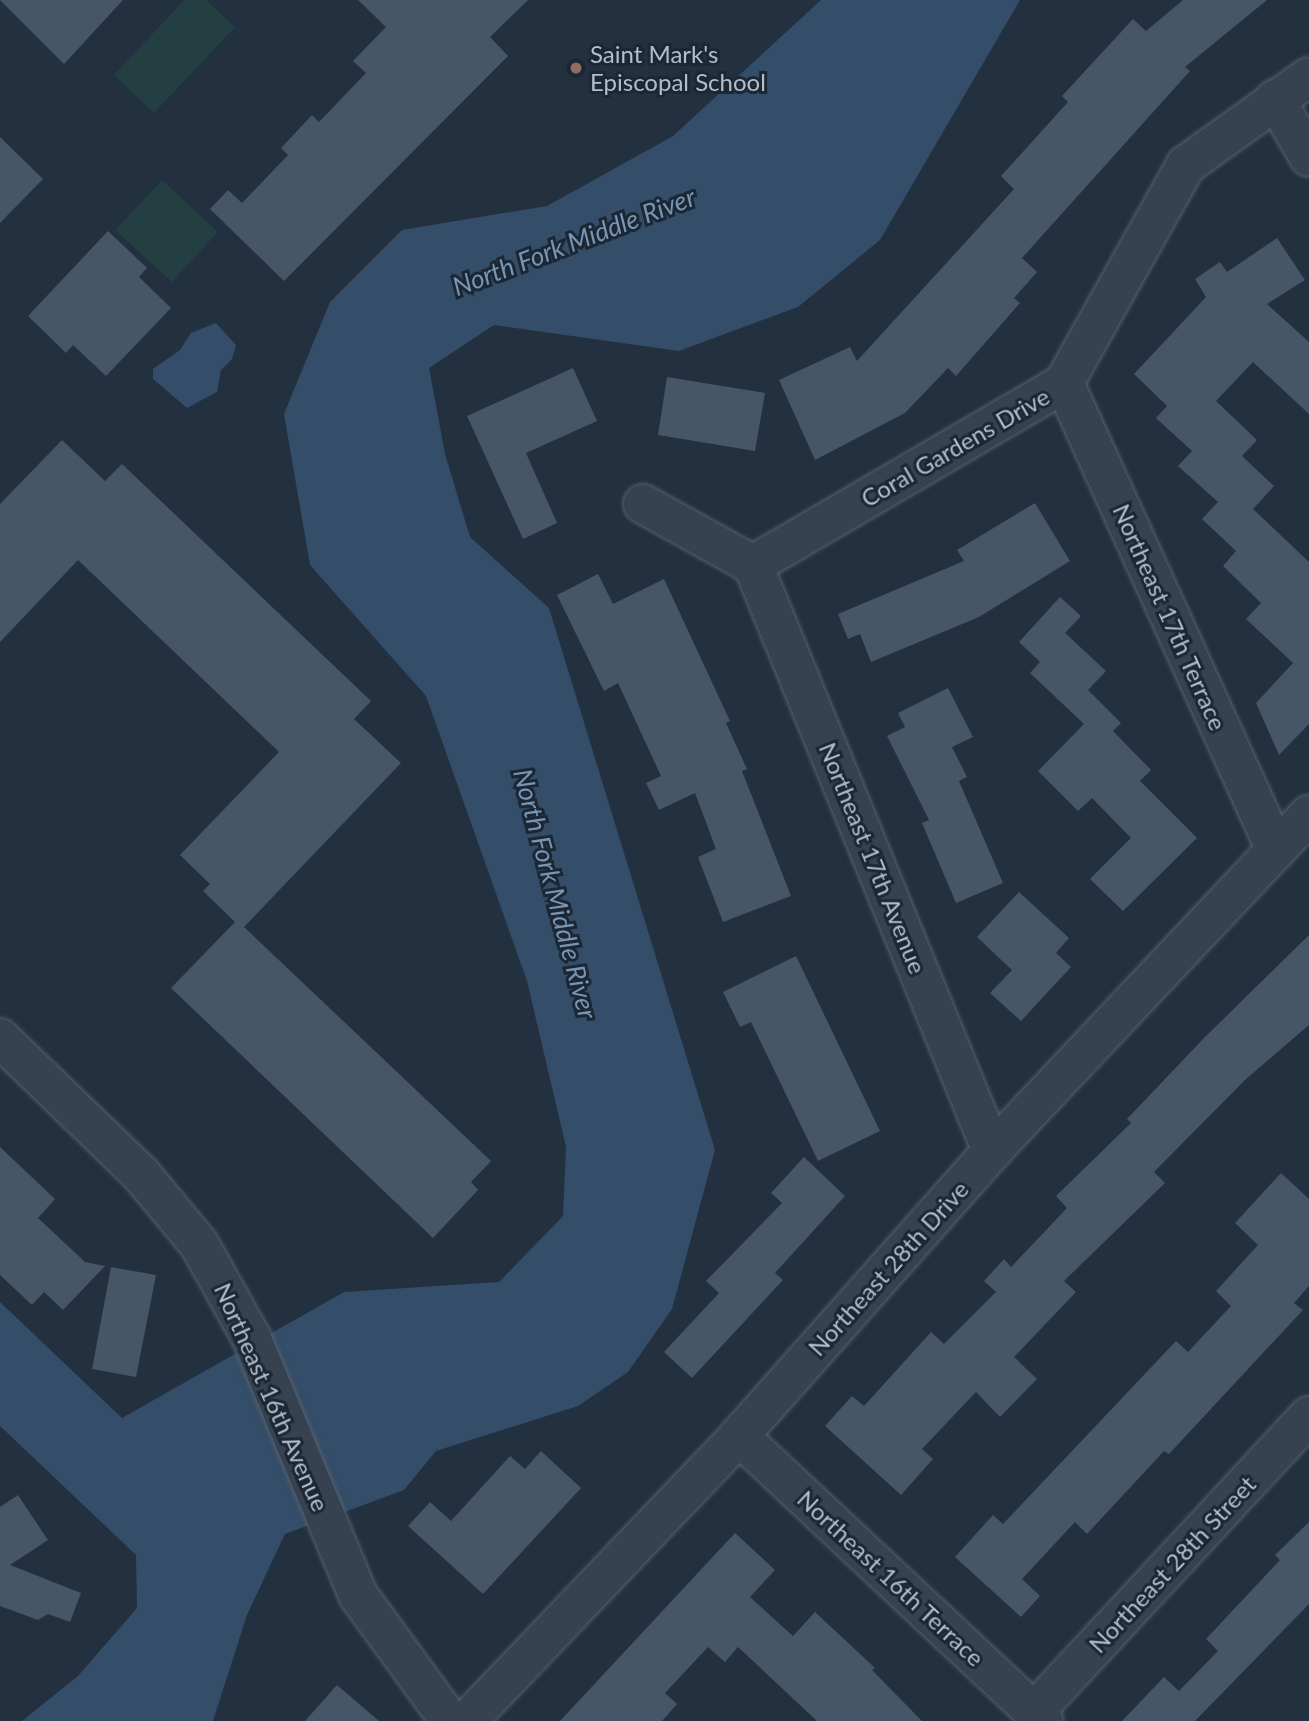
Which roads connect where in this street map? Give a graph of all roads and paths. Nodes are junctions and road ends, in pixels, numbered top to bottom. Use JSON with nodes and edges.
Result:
{"nodes":[{"id":1,"x":1309,"y":77,"type":"edge"},
{"id":2,"x":1275,"y":99,"type":"junction"},
{"id":3,"x":1309,"y":158,"type":"edge"},
{"id":4,"x":1064,"y":383,"type":"junction"},
{"id":5,"x":643,"y":504,"type":"dead end"},
{"id":6,"x":754,"y":565,"type":"junction"},
{"id":7,"x":1309,"y":815,"type":"edge"},
{"id":8,"x":1276,"y":850,"type":"junction"},
{"id":9,"x":0,"y":1038,"type":"edge"},
{"id":10,"x":992,"y":1152,"type":"junction"},
{"id":11,"x":1309,"y":1416,"type":"edge"},
{"id":12,"x":739,"y":1436,"type":"junction"},
{"id":13,"x":1039,"y":1717,"type":"edge"},
{"id":14,"x":450,"y":1721,"type":"edge"},
{"id":15,"x":467,"y":1721,"type":"edge"}],
"edges":[{"from":1,"to":2,"type":"street","name":"Coral Gardens Drive"},
{"from":2,"to":3,"type":"street"},
{"from":2,"to":4,"type":"street","name":"Coral Gardens Drive"},
{"from":4,"to":6,"type":"street","name":"Coral Gardens Drive"},
{"from":4,"to":8,"type":"street","name":"Northeast 17th Terrace"},
{"from":5,"to":6,"type":"street"},
{"from":6,"to":10,"type":"street","name":"Northeast 17th Avenue"},
{"from":7,"to":8,"type":"street","name":"Northeast 28th Drive"},
{"from":8,"to":10,"type":"street","name":"Northeast 28th Drive"},
{"from":9,"to":14,"type":"street","name":"Northeast 16th Avenue"},
{"from":10,"to":12,"type":"street","name":"Northeast 28th Drive"},
{"from":11,"to":13,"type":"street","name":"Northeast 28th Street"},
{"from":12,"to":13,"type":"street","name":"Northeast 16th Terrace"},
{"from":12,"to":15,"type":"street","name":"Northeast 28th Drive"}]}
